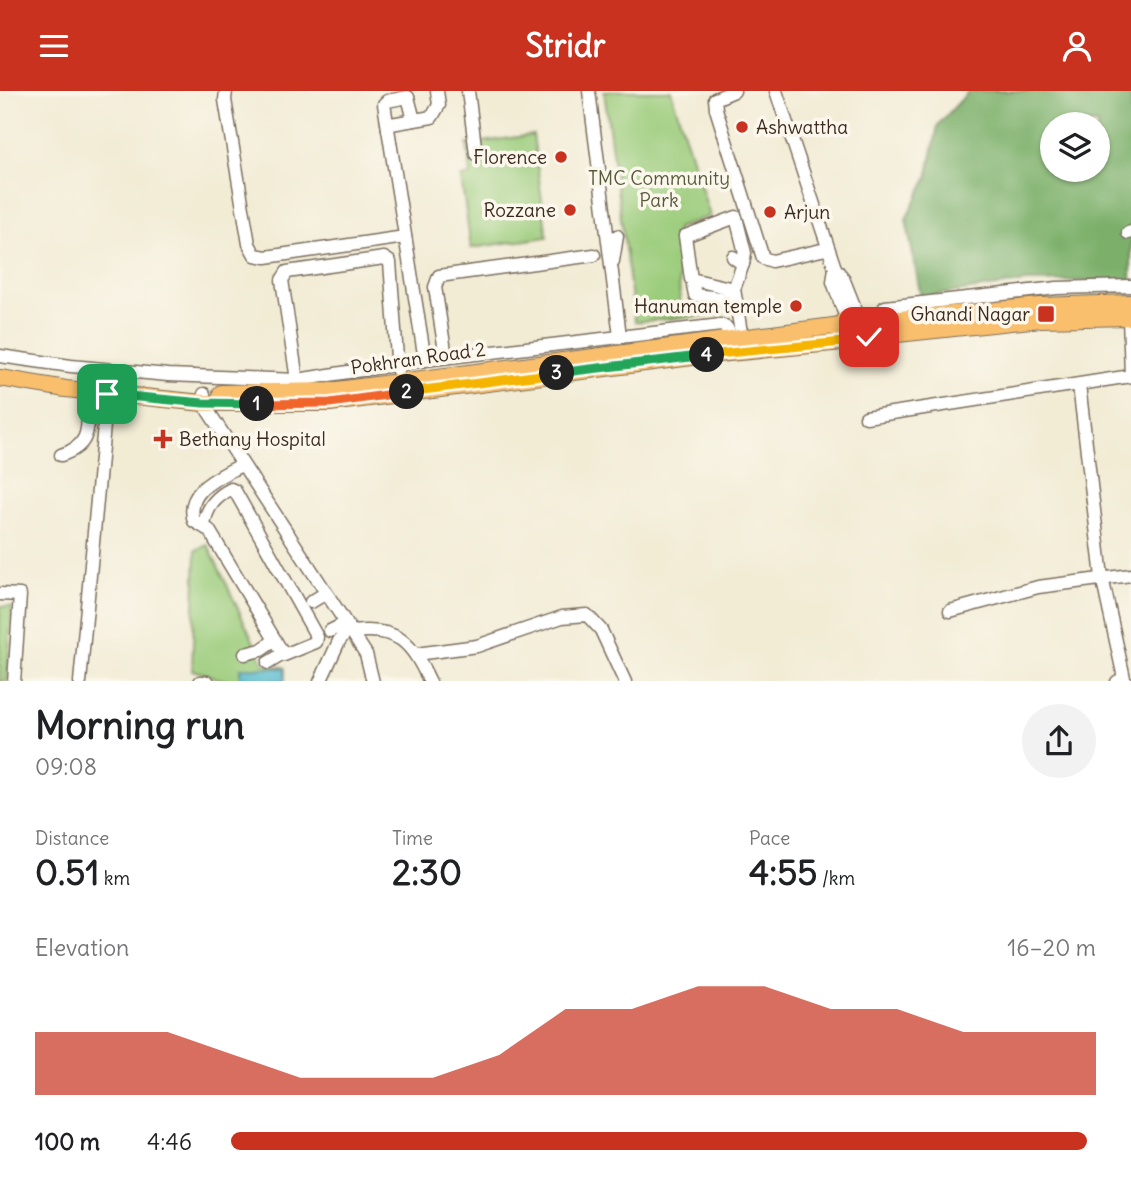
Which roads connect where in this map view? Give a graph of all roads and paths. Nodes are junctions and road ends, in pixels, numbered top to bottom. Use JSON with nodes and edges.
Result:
{"nodes":[{"id":1,"x":226,"y":91,"type":"edge"},
{"id":2,"x":437,"y":91,"type":"edge"},
{"id":3,"x":468,"y":91,"type":"edge"},
{"id":4,"x":589,"y":91,"type":"edge"},
{"id":5,"x":734,"y":91,"type":"edge"},
{"id":6,"x":776,"y":91,"type":"edge"},
{"id":7,"x":414,"y":120,"type":"junction"},
{"id":8,"x":388,"y":129,"type":"junction"},
{"id":9,"x":476,"y":154,"type":"dead end"},
{"id":10,"x":617,"y":236,"type":"dead end"},
{"id":11,"x":405,"y":237,"type":"junction"},
{"id":12,"x":826,"y":249,"type":"junction"},
{"id":13,"x":594,"y":255,"type":"dead end"},
{"id":14,"x":613,"y":262,"type":"junction"},
{"id":15,"x":692,"y":285,"type":"dead end"},
{"id":16,"x":1131,"y":286,"type":"edge"},
{"id":17,"x":735,"y":294,"type":"junction"},
{"id":18,"x":1130,"y":312,"type":"edge"},
{"id":19,"x":857,"y":326,"type":"junction"},
{"id":20,"x":620,"y":336,"type":"junction"},
{"id":21,"x":737,"y":340,"type":"junction"},
{"id":22,"x":0,"y":356,"type":"edge"},
{"id":23,"x":446,"y":358,"type":"junction"},
{"id":24,"x":425,"y":360,"type":"junction"},
{"id":25,"x":397,"y":364,"type":"junction"},
{"id":26,"x":0,"y":367,"type":"edge"},
{"id":27,"x":0,"y":378,"type":"edge"},
{"id":28,"x":297,"y":380,"type":"junction"},
{"id":29,"x":1079,"y":385,"type":"junction"},
{"id":30,"x":399,"y":387,"type":"junction"},
{"id":31,"x":89,"y":392,"type":"junction"},
{"id":32,"x":107,"y":394,"type":"junction"},
{"id":33,"x":203,"y":398,"type":"junction"},
{"id":34,"x":866,"y":417,"type":"dead end"},
{"id":35,"x":61,"y":455,"type":"dead end"},
{"id":36,"x":244,"y":470,"type":"junction"},
{"id":37,"x":235,"y":484,"type":"dead end"},
{"id":38,"x":199,"y":524,"type":"junction"},
{"id":39,"x":1131,"y":575,"type":"edge"},
{"id":40,"x":1102,"y":577,"type":"junction"},
{"id":41,"x":326,"y":593,"type":"junction"},
{"id":42,"x":0,"y":594,"type":"edge"},
{"id":43,"x":311,"y":602,"type":"dead end"},
{"id":44,"x":950,"y":611,"type":"dead end"},
{"id":45,"x":349,"y":628,"type":"junction"},
{"id":46,"x":330,"y":631,"type":"dead end"},
{"id":47,"x":270,"y":639,"type":"junction"},
{"id":48,"x":245,"y":654,"type":"dead end"},
{"id":49,"x":283,"y":654,"type":"junction"},
{"id":50,"x":416,"y":654,"type":"junction"},
{"id":51,"x":268,"y":663,"type":"dead end"},
{"id":52,"x":14,"y":681,"type":"edge"},
{"id":53,"x":80,"y":681,"type":"edge"},
{"id":54,"x":200,"y":681,"type":"edge"},
{"id":55,"x":208,"y":681,"type":"edge"},
{"id":56,"x":320,"y":681,"type":"edge"},
{"id":57,"x":373,"y":681,"type":"edge"},
{"id":58,"x":430,"y":681,"type":"edge"},
{"id":59,"x":625,"y":681,"type":"edge"},
{"id":60,"x":1117,"y":681,"type":"edge"}],
"edges":[{"from":1,"to":11,"type":"street"},
{"from":2,"to":7,"type":"street"},
{"from":3,"to":9,"type":"street"},
{"from":4,"to":14,"type":"street"},
{"from":5,"to":12,"type":"street"},
{"from":6,"to":12,"type":"street"},
{"from":7,"to":8,"type":"street"},
{"from":7,"to":8,"type":"street"},
{"from":8,"to":11,"type":"street"},
{"from":10,"to":14,"type":"street"},
{"from":11,"to":24,"type":"street"},
{"from":12,"to":19,"type":"street"},
{"from":13,"to":23,"type":"street"},
{"from":14,"to":20,"type":"street"},
{"from":15,"to":17,"type":"street"},
{"from":16,"to":19,"type":"street"},
{"from":17,"to":17,"type":"street"},
{"from":17,"to":21,"type":"street"},
{"from":18,"to":19,"type":"main road","name":"Pokhran Road 2"},
{"from":18,"to":29,"type":"street"},
{"from":19,"to":21,"type":"main road","name":"Pokhran Road 2"},
{"from":19,"to":30,"type":"main road","name":"Pokhran Road 2"},
{"from":20,"to":21,"type":"street"},
{"from":20,"to":23,"type":"street"},
{"from":21,"to":30,"type":"main road","name":"Pokhran Road 2"},
{"from":22,"to":28,"type":"street"},
{"from":23,"to":24,"type":"street"},
{"from":24,"to":25,"type":"street"},
{"from":25,"to":28,"type":"street"},
{"from":25,"to":28,"type":"street"},
{"from":25,"to":30,"type":"street"},
{"from":26,"to":33,"type":"main road","name":"Pokhran Road 2"},
{"from":27,"to":31,"type":"main road","name":"Pokhran Road 2"},
{"from":29,"to":34,"type":"street"},
{"from":29,"to":40,"type":"street"},
{"from":30,"to":33,"type":"main road","name":"Pokhran Road 2"},
{"from":31,"to":32,"type":"main road","name":"Pokhran Road 2"},
{"from":31,"to":35,"type":"street"},
{"from":32,"to":33,"type":"main road","name":"Pokhran Road 2"},
{"from":32,"to":53,"type":"street"},
{"from":33,"to":36,"type":"street"},
{"from":36,"to":37,"type":"street"},
{"from":36,"to":38,"type":"street"},
{"from":36,"to":41,"type":"street"},
{"from":38,"to":47,"type":"street"},
{"from":38,"to":49,"type":"street"},
{"from":39,"to":40,"type":"street"},
{"from":40,"to":44,"type":"street"},
{"from":40,"to":60,"type":"street"},
{"from":41,"to":43,"type":"street"},
{"from":41,"to":45,"type":"street"},
{"from":42,"to":52,"type":"street"},
{"from":45,"to":46,"type":"street"},
{"from":45,"to":50,"type":"street"},
{"from":45,"to":56,"type":"street"},
{"from":45,"to":57,"type":"street"},
{"from":47,"to":48,"type":"street"},
{"from":47,"to":49,"type":"street"},
{"from":49,"to":51,"type":"street"},
{"from":50,"to":58,"type":"street"},
{"from":50,"to":59,"type":"street"},
{"from":54,"to":55,"type":"street"}]}
